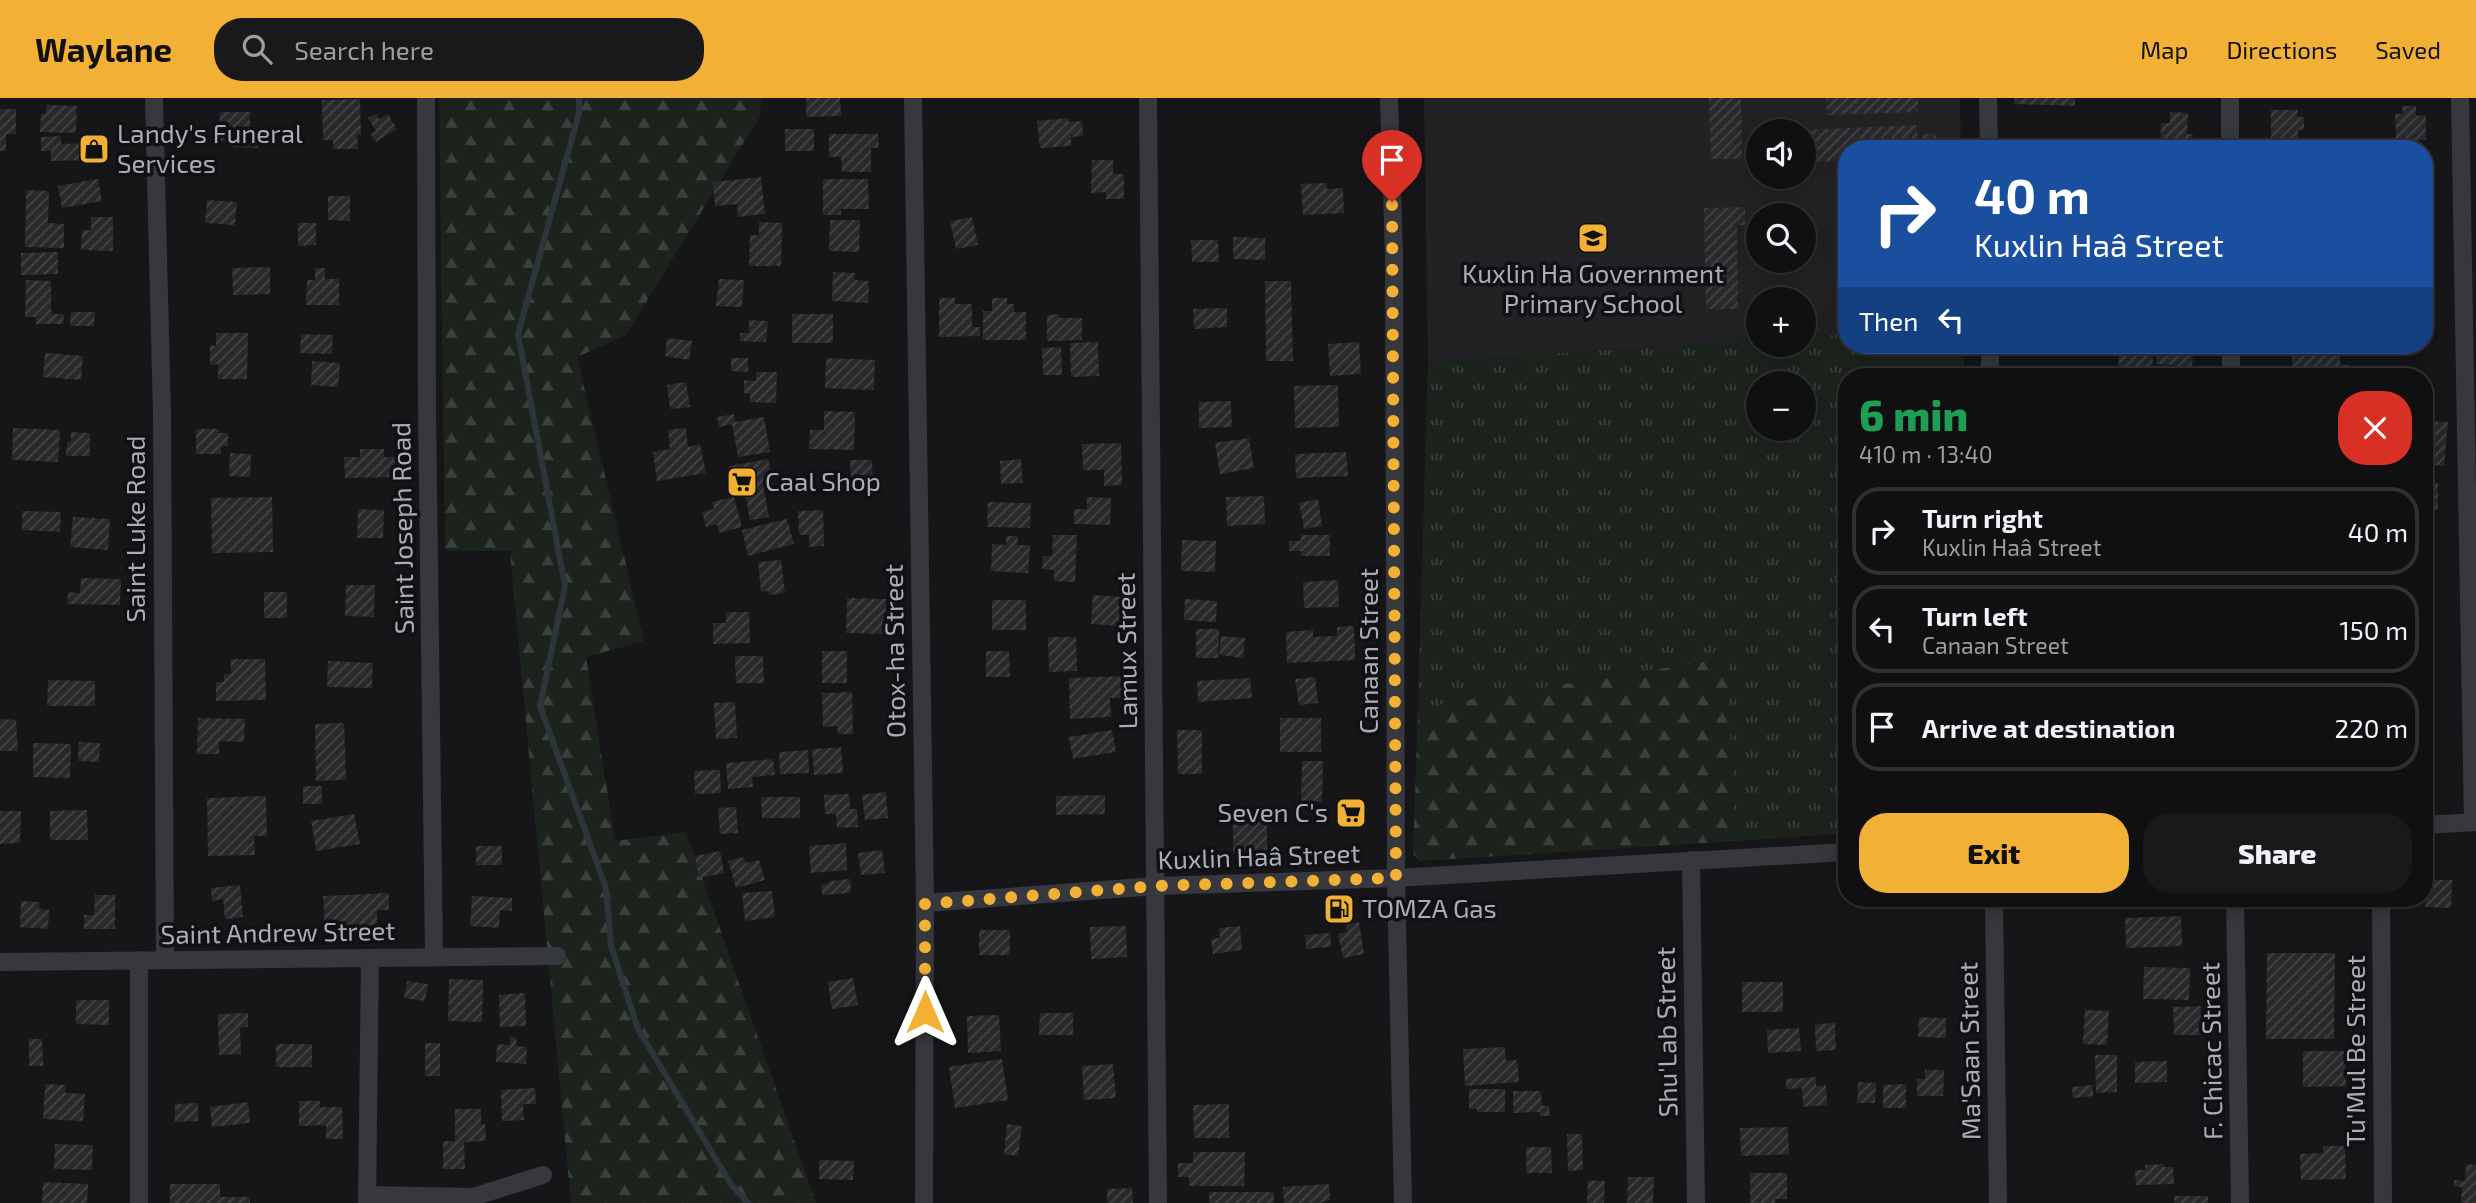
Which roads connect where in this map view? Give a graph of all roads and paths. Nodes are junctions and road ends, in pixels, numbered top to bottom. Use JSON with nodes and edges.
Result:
{"nodes":[{"id":1,"x":154,"y":98,"type":"edge"},
{"id":2,"x":426,"y":98,"type":"edge"},
{"id":3,"x":913,"y":98,"type":"edge"},
{"id":4,"x":1148,"y":98,"type":"edge"},
{"id":5,"x":1389,"y":98,"type":"edge"},
{"id":6,"x":1988,"y":98,"type":"edge"},
{"id":7,"x":2230,"y":98,"type":"edge"},
{"id":8,"x":2460,"y":98,"type":"edge"},
{"id":9,"x":1989,"y":140,"type":"edge"},
{"id":10,"x":2230,"y":140,"type":"edge"},
{"id":11,"x":2475,"y":822,"type":"edge"},
{"id":12,"x":2433,"y":824,"type":"edge"},
{"id":13,"x":1838,"y":852,"type":"edge"},
{"id":14,"x":1691,"y":860,"type":"junction"},
{"id":15,"x":1396,"y":878,"type":"junction"},
{"id":16,"x":1156,"y":886,"type":"junction"},
{"id":17,"x":925,"y":904,"type":"junction"},
{"id":18,"x":1994,"y":907,"type":"edge"},
{"id":19,"x":2235,"y":907,"type":"edge"},
{"id":20,"x":2381,"y":907,"type":"edge"},
{"id":21,"x":557,"y":956,"type":"dead end"},
{"id":22,"x":434,"y":957,"type":"junction"},
{"id":23,"x":370,"y":958,"type":"junction"},
{"id":24,"x":139,"y":960,"type":"junction"},
{"id":25,"x":164,"y":960,"type":"junction"},
{"id":26,"x":0,"y":962,"type":"edge"},
{"id":27,"x":544,"y":1175,"type":"dead end"},
{"id":28,"x":367,"y":1199,"type":"edge"},
{"id":29,"x":139,"y":1203,"type":"edge"},
{"id":30,"x":924,"y":1203,"type":"edge"},
{"id":31,"x":1158,"y":1203,"type":"edge"},
{"id":32,"x":1403,"y":1203,"type":"edge"},
{"id":33,"x":1696,"y":1203,"type":"edge"},
{"id":34,"x":1998,"y":1203,"type":"edge"},
{"id":35,"x":2241,"y":1203,"type":"edge"},
{"id":36,"x":2383,"y":1203,"type":"edge"}],
"edges":[{"from":1,"to":25,"type":"street","name":"Saint Luke Road"},
{"from":2,"to":22,"type":"street","name":"Saint Joseph Road"},
{"from":3,"to":17,"type":"street","name":"Otox-ha Street"},
{"from":4,"to":16,"type":"street","name":"Lamux Street"},
{"from":5,"to":15,"type":"street","name":"Canaan Street"},
{"from":6,"to":9,"type":"street"},
{"from":7,"to":10,"type":"street"},
{"from":8,"to":11,"type":"street"},
{"from":11,"to":12,"type":"street"},
{"from":13,"to":14,"type":"street","name":"Kuxlin Haâ Street"},
{"from":14,"to":15,"type":"street","name":"Kuxlin Haâ Street"},
{"from":14,"to":33,"type":"street","name":"Shu'Lab Street"},
{"from":15,"to":16,"type":"street","name":"Kuxlin Haâ Street"},
{"from":15,"to":32,"type":"street","name":"Canaan Street"},
{"from":16,"to":17,"type":"street","name":"Kuxlin Haâ Street"},
{"from":16,"to":31,"type":"street","name":"Lamux Street"},
{"from":17,"to":30,"type":"street","name":"Otox-ha Street"},
{"from":18,"to":34,"type":"street","name":"Ma'Saan Street"},
{"from":19,"to":35,"type":"street","name":"F. Chicac Street"},
{"from":20,"to":36,"type":"street","name":"Tu'Mul Be Street"},
{"from":21,"to":22,"type":"street","name":"Saint Andrew Street"},
{"from":22,"to":23,"type":"street","name":"Saint Andrew Street"},
{"from":23,"to":25,"type":"street","name":"Saint Andrew Street"},
{"from":23,"to":28,"type":"street"},
{"from":24,"to":25,"type":"street","name":"Saint Andrew Street"},
{"from":24,"to":26,"type":"street","name":"Saint Andrew Street"},
{"from":24,"to":29,"type":"street"},
{"from":27,"to":28,"type":"street"}]}
